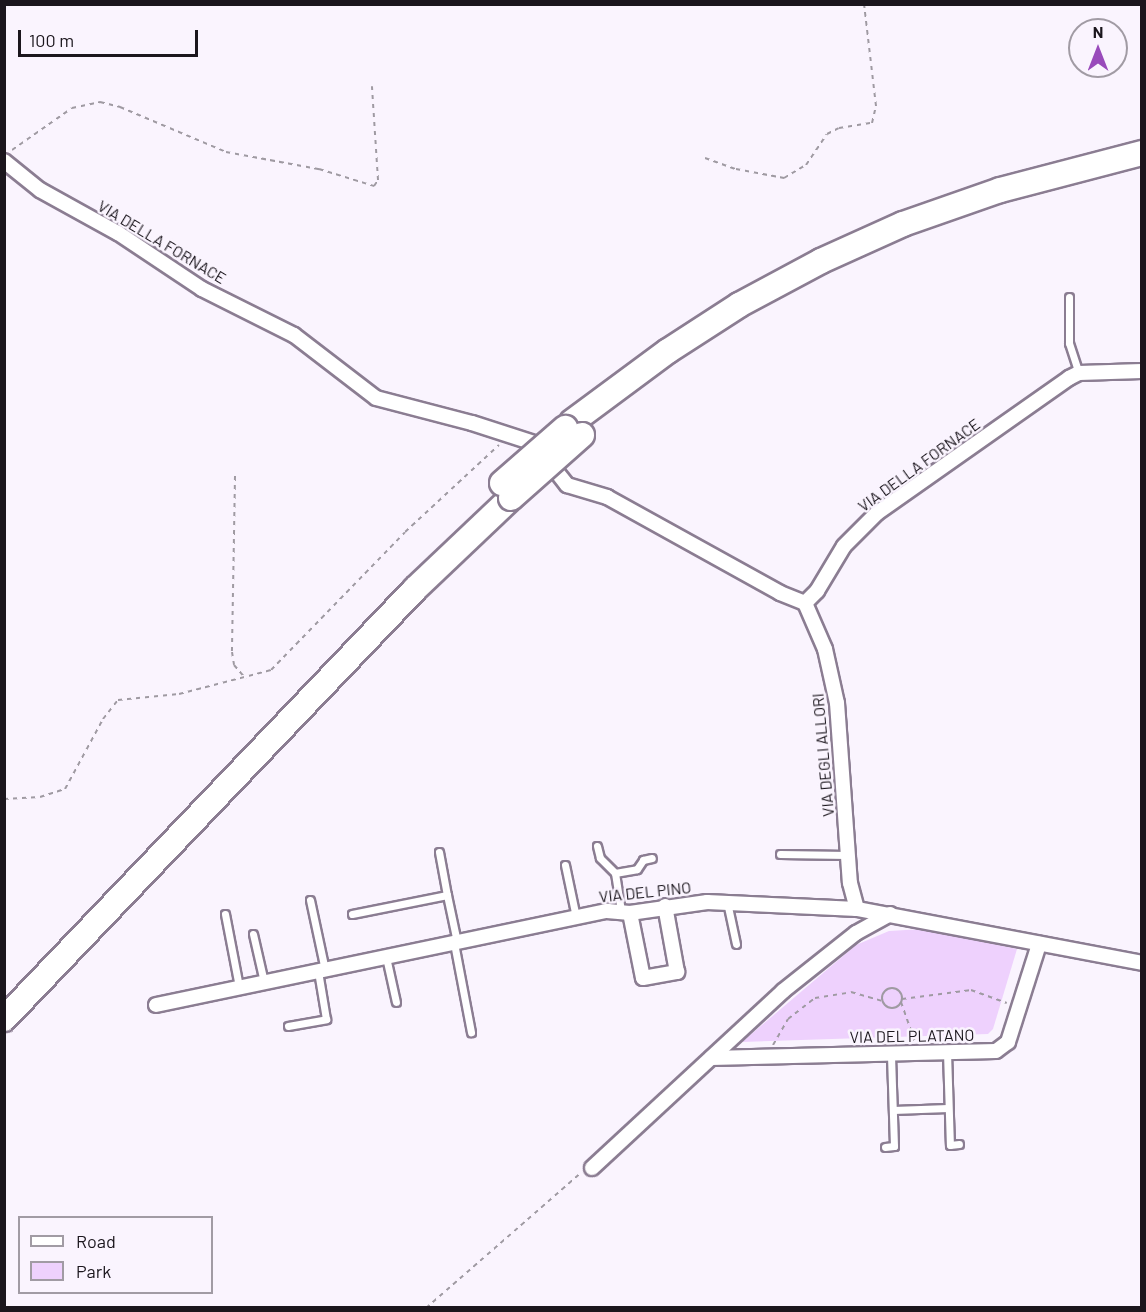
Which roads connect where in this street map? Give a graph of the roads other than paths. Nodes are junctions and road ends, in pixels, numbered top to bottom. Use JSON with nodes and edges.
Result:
{"nodes":[{"id":1,"x":1142,"y":153,"type":"edge"},
{"id":2,"x":4,"y":161,"type":"edge"},
{"id":3,"x":1142,"y":169,"type":"edge"},
{"id":4,"x":1069,"y":297,"type":"dead end"},
{"id":5,"x":1142,"y":371,"type":"edge"},
{"id":6,"x":1079,"y":373,"type":"junction"},
{"id":7,"x":577,"y":429,"type":"junction"},
{"id":8,"x":534,"y":444,"type":"dead end"},
{"id":9,"x":556,"y":471,"type":"dead end"},
{"id":10,"x":506,"y":490,"type":"junction"},
{"id":11,"x":805,"y":603,"type":"junction"},
{"id":12,"x":597,"y":846,"type":"dead end"},
{"id":13,"x":439,"y":852,"type":"dead end"},
{"id":14,"x":780,"y":854,"type":"dead end"},
{"id":15,"x":848,"y":855,"type":"junction"},
{"id":16,"x":652,"y":858,"type":"dead end"},
{"id":17,"x":565,"y":866,"type":"dead end"},
{"id":18,"x":615,"y":873,"type":"junction"},
{"id":19,"x":447,"y":895,"type":"junction"},
{"id":20,"x":310,"y":900,"type":"dead end"},
{"id":21,"x":727,"y":902,"type":"junction"},
{"id":22,"x":665,"y":906,"type":"junction"},
{"id":23,"x":857,"y":909,"type":"junction"},
{"id":24,"x":626,"y":911,"type":"junction"},
{"id":25,"x":225,"y":914,"type":"dead end"},
{"id":26,"x":352,"y":914,"type":"dead end"},
{"id":27,"x":890,"y":914,"type":"junction"},
{"id":28,"x":576,"y":917,"type":"junction"},
{"id":29,"x":253,"y":934,"type":"dead end"},
{"id":30,"x":455,"y":942,"type":"junction"},
{"id":31,"x":736,"y":944,"type":"dead end"},
{"id":32,"x":1039,"y":944,"type":"junction"},
{"id":33,"x":386,"y":957,"type":"junction"},
{"id":34,"x":1142,"y":963,"type":"edge"},
{"id":35,"x":321,"y":970,"type":"junction"},
{"id":36,"x":264,"y":982,"type":"junction"},
{"id":37,"x":239,"y":987,"type":"junction"},
{"id":38,"x":31,"y":991,"type":"junction"},
{"id":39,"x":4,"y":997,"type":"edge"},
{"id":40,"x":396,"y":1002,"type":"dead end"},
{"id":41,"x":156,"y":1005,"type":"dead end"},
{"id":42,"x":4,"y":1019,"type":"edge"},
{"id":43,"x":288,"y":1026,"type":"dead end"},
{"id":44,"x":4,"y":1031,"type":"edge"},
{"id":45,"x":471,"y":1032,"type":"dead end"},
{"id":46,"x":947,"y":1052,"type":"junction"},
{"id":47,"x":891,"y":1053,"type":"junction"},
{"id":48,"x":711,"y":1058,"type":"junction"},
{"id":49,"x":948,"y":1108,"type":"junction"},
{"id":50,"x":893,"y":1110,"type":"junction"},
{"id":51,"x":959,"y":1144,"type":"dead end"},
{"id":52,"x":885,"y":1147,"type":"dead end"},
{"id":53,"x":592,"y":1168,"type":"road end"}],
"edges":[{"from":1,"to":7,"type":"highway"},
{"from":2,"to":8,"type":"street","name":"VIA DELLA FORNACE"},
{"from":3,"to":7,"type":"highway"},
{"from":4,"to":6,"type":"lane"},
{"from":5,"to":6,"type":"street"},
{"from":6,"to":11,"type":"street","name":"VIA DELLA FORNACE"},
{"from":7,"to":10,"type":"highway","bridge":true},
{"from":9,"to":11,"type":"street"},
{"from":10,"to":38,"type":"highway"},
{"from":10,"to":39,"type":"highway"},
{"from":11,"to":15,"type":"street","name":"VIA DEGLI ALLORI"},
{"from":12,"to":18,"type":"lane"},
{"from":13,"to":19,"type":"lane"},
{"from":14,"to":15,"type":"lane"},
{"from":15,"to":23,"type":"street","name":"VIA DEGLI ALLORI"},
{"from":16,"to":18,"type":"lane"},
{"from":17,"to":28,"type":"lane"},
{"from":18,"to":24,"type":"lane"},
{"from":19,"to":26,"type":"lane"},
{"from":19,"to":30,"type":"lane"},
{"from":20,"to":35,"type":"lane"},
{"from":21,"to":22,"type":"street","name":"VIA DEL PINO"},
{"from":21,"to":23,"type":"street","name":"VIA DEL PINO"},
{"from":21,"to":31,"type":"lane"},
{"from":22,"to":24,"type":"street","name":"VIA DEL PINO"},
{"from":22,"to":24,"type":"street"},
{"from":23,"to":27,"type":"street","name":"VIA DEL PINO"},
{"from":24,"to":28,"type":"street","name":"VIA DEL PINO"},
{"from":25,"to":37,"type":"lane"},
{"from":27,"to":32,"type":"street","name":"VIA DEL PINO"},
{"from":27,"to":48,"type":"street"},
{"from":28,"to":30,"type":"street","name":"VIA DEL PINO"},
{"from":29,"to":36,"type":"lane"},
{"from":30,"to":33,"type":"street","name":"VIA DEL PINO"},
{"from":30,"to":45,"type":"lane"},
{"from":32,"to":34,"type":"street","name":"VIA DEL PINO"},
{"from":32,"to":46,"type":"street","name":"VIA DEL PLATANO"},
{"from":33,"to":35,"type":"street","name":"VIA DEL PINO"},
{"from":33,"to":40,"type":"lane"},
{"from":35,"to":36,"type":"street","name":"VIA DEL PINO"},
{"from":35,"to":43,"type":"lane"},
{"from":36,"to":37,"type":"street","name":"VIA DEL PINO"},
{"from":37,"to":41,"type":"street","name":"VIA DEL PINO"},
{"from":38,"to":42,"type":"highway"},
{"from":38,"to":44,"type":"lane"},
{"from":46,"to":47,"type":"street","name":"VIA DEL PLATANO"},
{"from":46,"to":49,"type":"lane"},
{"from":47,"to":48,"type":"street","name":"VIA DEL PLATANO"},
{"from":47,"to":50,"type":"lane"},
{"from":48,"to":53,"type":"street"},
{"from":49,"to":50,"type":"lane"},
{"from":49,"to":51,"type":"lane"},
{"from":50,"to":52,"type":"lane"}]}
